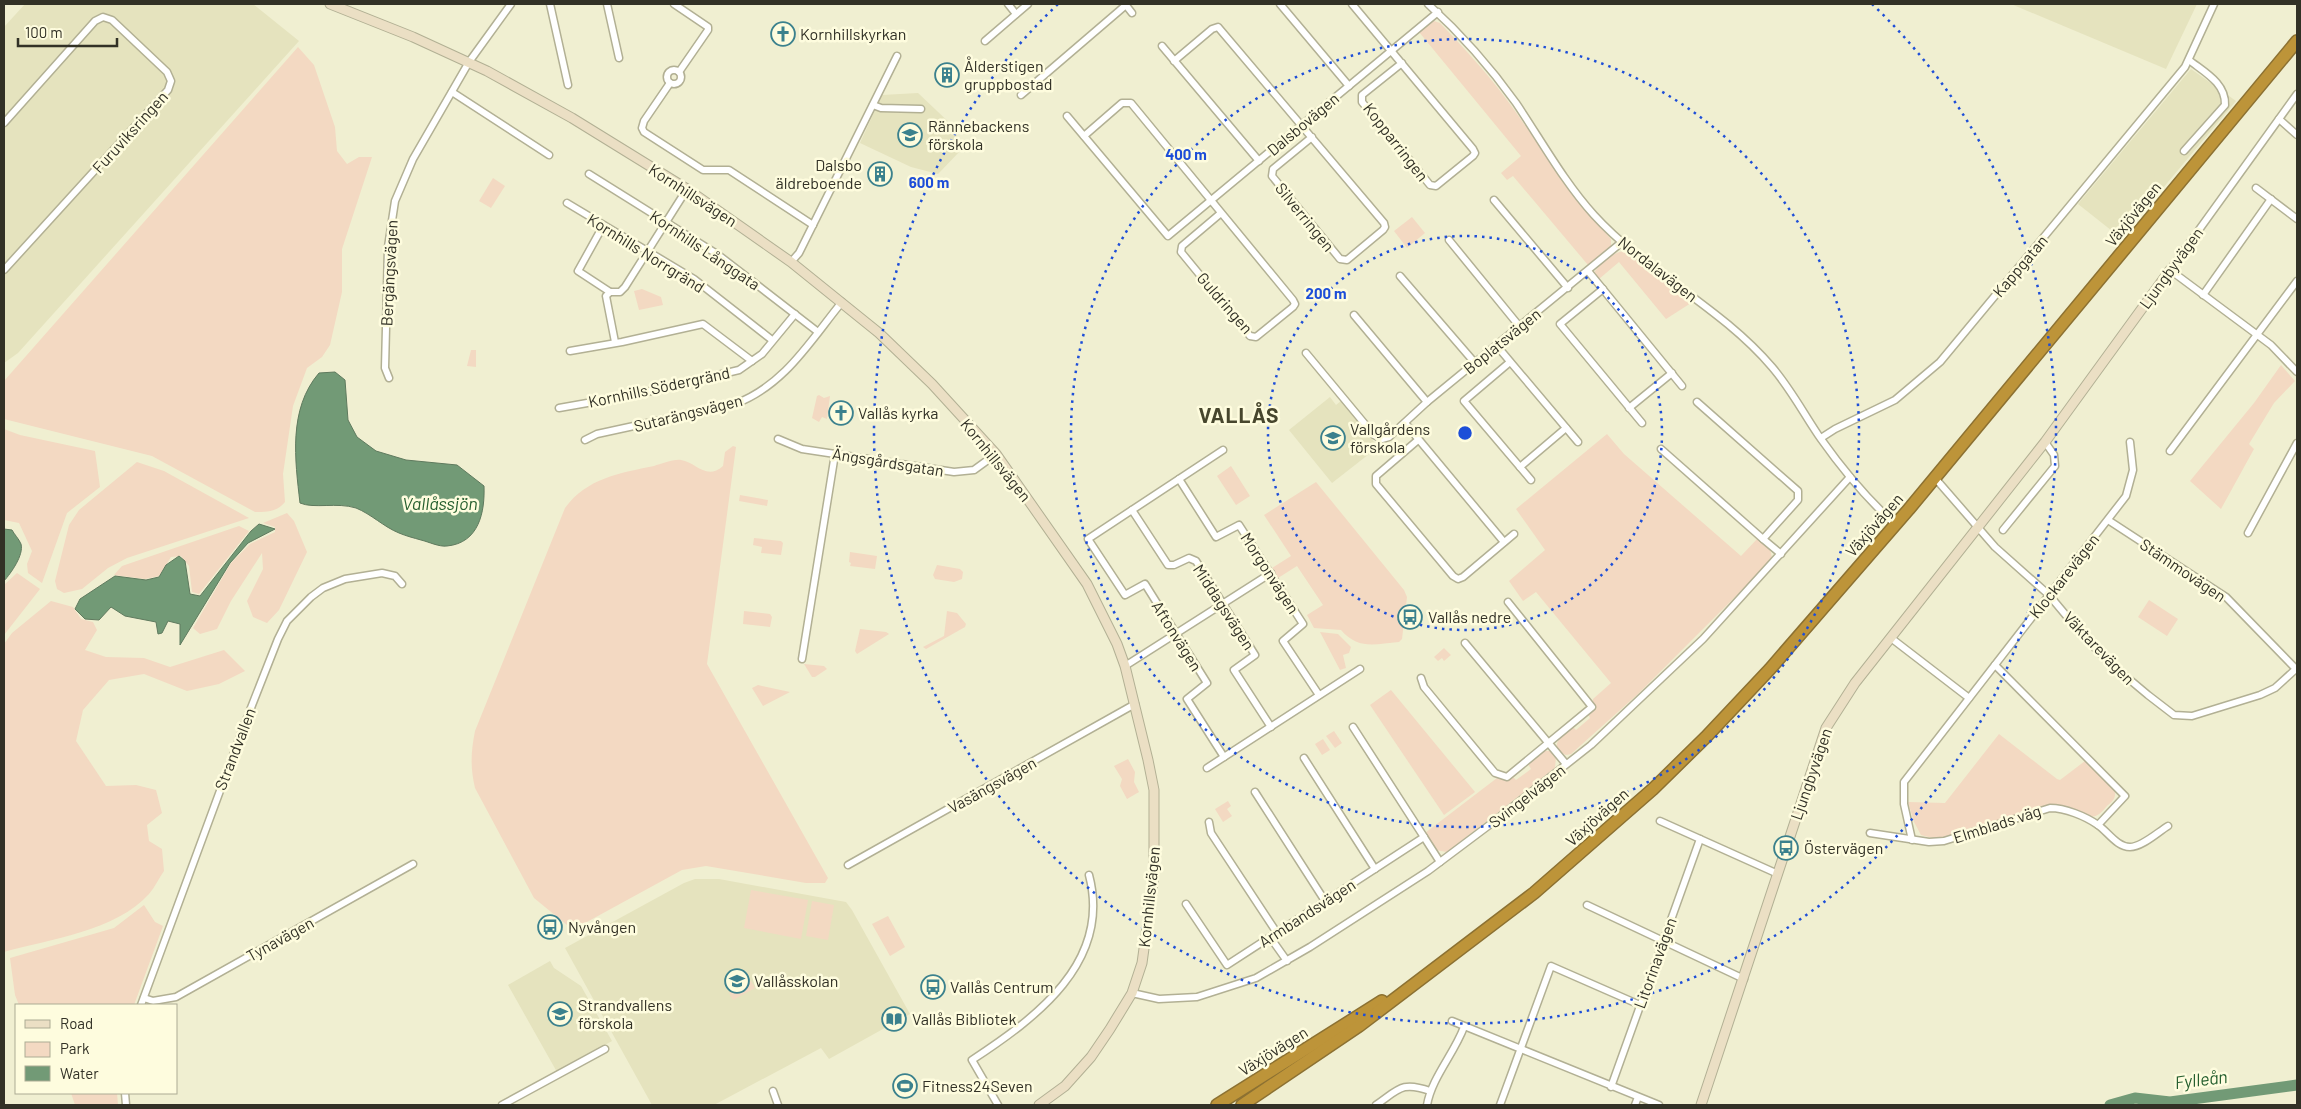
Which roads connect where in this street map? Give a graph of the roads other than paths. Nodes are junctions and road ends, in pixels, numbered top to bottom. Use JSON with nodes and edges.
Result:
{"nodes":[{"id":1,"x":330,"y":4,"type":"edge"},
{"id":2,"x":511,"y":4,"type":"edge"},
{"id":3,"x":550,"y":4,"type":"edge"},
{"id":4,"x":607,"y":4,"type":"edge"},
{"id":5,"x":674,"y":4,"type":"edge"},
{"id":6,"x":1008,"y":4,"type":"edge"},
{"id":7,"x":1028,"y":4,"type":"edge"},
{"id":8,"x":1125,"y":4,"type":"edge"},
{"id":9,"x":1280,"y":4,"type":"edge"},
{"id":10,"x":1352,"y":4,"type":"edge"},
{"id":11,"x":1428,"y":4,"type":"edge"},
{"id":12,"x":2214,"y":4,"type":"edge"},
{"id":13,"x":1438,"y":12,"type":"junction"},
{"id":14,"x":1132,"y":13,"type":"dead end"},
{"id":15,"x":1016,"y":14,"type":"junction"},
{"id":16,"x":985,"y":41,"type":"dead end"},
{"id":17,"x":2297,"y":41,"type":"edge"},
{"id":18,"x":1162,"y":46,"type":"dead end"},
{"id":19,"x":1392,"y":50,"type":"junction"},
{"id":20,"x":897,"y":56,"type":"dead end"},
{"id":21,"x":619,"y":58,"type":"dead end"},
{"id":22,"x":2189,"y":60,"type":"junction"},
{"id":23,"x":1174,"y":61,"type":"junction"},
{"id":24,"x":469,"y":62,"type":"junction"},
{"id":25,"x":1402,"y":63,"type":"junction"},
{"id":26,"x":568,"y":85,"type":"dead end"},
{"id":27,"x":1349,"y":86,"type":"junction"},
{"id":28,"x":452,"y":92,"type":"junction"},
{"id":29,"x":2297,"y":94,"type":"edge"},
{"id":30,"x":1021,"y":95,"type":"dead end"},
{"id":31,"x":873,"y":105,"type":"junction"},
{"id":32,"x":922,"y":109,"type":"dead end"},
{"id":33,"x":1066,"y":116,"type":"dead end"},
{"id":34,"x":2279,"y":119,"type":"junction"},
{"id":35,"x":4,"y":123,"type":"edge"},
{"id":36,"x":1302,"y":125,"type":"junction"},
{"id":37,"x":2297,"y":135,"type":"edge"},
{"id":38,"x":1084,"y":136,"type":"junction"},
{"id":39,"x":1312,"y":137,"type":"junction"},
{"id":40,"x":2184,"y":151,"type":"dead end"},
{"id":41,"x":549,"y":155,"type":"dead end"},
{"id":42,"x":1258,"y":161,"type":"junction"},
{"id":43,"x":589,"y":174,"type":"dead end"},
{"id":44,"x":2256,"y":188,"type":"dead end"},
{"id":45,"x":687,"y":189,"type":"junction"},
{"id":46,"x":2271,"y":199,"type":"junction"},
{"id":47,"x":1211,"y":200,"type":"junction"},
{"id":48,"x":1494,"y":200,"type":"dead end"},
{"id":49,"x":566,"y":204,"type":"dead end"},
{"id":50,"x":1222,"y":213,"type":"junction"},
{"id":51,"x":2297,"y":219,"type":"edge"},
{"id":52,"x":666,"y":223,"type":"junction"},
{"id":53,"x":813,"y":225,"type":"junction"},
{"id":54,"x":603,"y":226,"type":"junction"},
{"id":55,"x":1449,"y":240,"type":"dead end"},
{"id":56,"x":1622,"y":242,"type":"junction"},
{"id":57,"x":648,"y":251,"type":"junction"},
{"id":58,"x":791,"y":262,"type":"junction"},
{"id":59,"x":4,"y":270,"type":"edge"},
{"id":60,"x":2170,"y":270,"type":"junction"},
{"id":61,"x":1588,"y":271,"type":"junction"},
{"id":62,"x":1400,"y":276,"type":"dead end"},
{"id":63,"x":2297,"y":281,"type":"edge"},
{"id":64,"x":1568,"y":288,"type":"junction"},
{"id":65,"x":1603,"y":288,"type":"junction"},
{"id":66,"x":608,"y":294,"type":"junction"},
{"id":67,"x":2203,"y":295,"type":"junction"},
{"id":68,"x":842,"y":302,"type":"junction"},
{"id":69,"x":795,"y":314,"type":"junction"},
{"id":70,"x":1354,"y":315,"type":"dead end"},
{"id":71,"x":1520,"y":327,"type":"junction"},
{"id":72,"x":818,"y":332,"type":"junction"},
{"id":73,"x":2258,"y":335,"type":"junction"},
{"id":74,"x":772,"y":340,"type":"junction"},
{"id":75,"x":615,"y":342,"type":"junction"},
{"id":76,"x":1497,"y":346,"type":"junction"},
{"id":77,"x":570,"y":351,"type":"dead end"},
{"id":78,"x":1306,"y":353,"type":"dead end"},
{"id":79,"x":752,"y":360,"type":"junction"},
{"id":80,"x":1510,"y":362,"type":"junction"},
{"id":81,"x":1475,"y":363,"type":"junction"},
{"id":82,"x":2297,"y":372,"type":"edge"},
{"id":83,"x":1672,"y":373,"type":"junction"},
{"id":84,"x":389,"y":378,"type":"dead end"},
{"id":85,"x":1682,"y":386,"type":"dead end"},
{"id":86,"x":1427,"y":402,"type":"junction"},
{"id":87,"x":1698,"y":402,"type":"dead end"},
{"id":88,"x":559,"y":408,"type":"dead end"},
{"id":89,"x":1629,"y":408,"type":"junction"},
{"id":90,"x":1405,"y":423,"type":"junction"},
{"id":91,"x":1642,"y":424,"type":"dead end"},
{"id":92,"x":1566,"y":428,"type":"junction"},
{"id":93,"x":1821,"y":438,"type":"junction"},
{"id":94,"x":778,"y":439,"type":"dead end"},
{"id":95,"x":585,"y":440,"type":"dead end"},
{"id":96,"x":1418,"y":440,"type":"junction"},
{"id":97,"x":1578,"y":442,"type":"dead end"},
{"id":98,"x":2044,"y":442,"type":"junction"},
{"id":99,"x":2130,"y":442,"type":"dead end"},
{"id":100,"x":2297,"y":443,"type":"edge"},
{"id":101,"x":1661,"y":449,"type":"dead end"},
{"id":102,"x":1224,"y":450,"type":"dead end"},
{"id":103,"x":2170,"y":451,"type":"dead end"},
{"id":104,"x":834,"y":454,"type":"junction"},
{"id":105,"x":996,"y":454,"type":"junction"},
{"id":106,"x":1520,"y":467,"type":"junction"},
{"id":107,"x":1850,"y":477,"type":"junction"},
{"id":108,"x":1935,"y":478,"type":"junction"},
{"id":109,"x":1179,"y":479,"type":"junction"},
{"id":110,"x":1531,"y":480,"type":"dead end"},
{"id":111,"x":1132,"y":510,"type":"junction"},
{"id":112,"x":2108,"y":520,"type":"junction"},
{"id":113,"x":1896,"y":525,"type":"junction"},
{"id":114,"x":1978,"y":527,"type":"junction"},
{"id":115,"x":2003,"y":530,"type":"dead end"},
{"id":116,"x":2248,"y":533,"type":"dead end"},
{"id":117,"x":1514,"y":534,"type":"dead end"},
{"id":118,"x":1763,"y":539,"type":"junction"},
{"id":119,"x":1504,"y":542,"type":"junction"},
{"id":120,"x":1781,"y":554,"type":"junction"},
{"id":121,"x":1271,"y":573,"type":"junction"},
{"id":122,"x":402,"y":584,"type":"dead end"},
{"id":123,"x":2049,"y":595,"type":"junction"},
{"id":124,"x":1508,"y":602,"type":"dead end"},
{"id":125,"x":1223,"y":604,"type":"junction"},
{"id":126,"x":1176,"y":634,"type":"junction"},
{"id":127,"x":1891,"y":638,"type":"junction"},
{"id":128,"x":1465,"y":643,"type":"dead end"},
{"id":129,"x":802,"y":659,"type":"dead end"},
{"id":130,"x":1995,"y":665,"type":"junction"},
{"id":131,"x":1125,"y":666,"type":"junction"},
{"id":132,"x":1360,"y":669,"type":"dead end"},
{"id":133,"x":2297,"y":669,"type":"edge"},
{"id":134,"x":1421,"y":678,"type":"dead end"},
{"id":135,"x":1319,"y":695,"type":"junction"},
{"id":136,"x":1969,"y":698,"type":"junction"},
{"id":137,"x":1135,"y":704,"type":"junction"},
{"id":138,"x":1271,"y":727,"type":"junction"},
{"id":139,"x":1353,"y":727,"type":"dead end"},
{"id":140,"x":1548,"y":743,"type":"junction"},
{"id":141,"x":1224,"y":757,"type":"junction"},
{"id":142,"x":1304,"y":758,"type":"dead end"},
{"id":143,"x":1566,"y":764,"type":"junction"},
{"id":144,"x":1207,"y":768,"type":"dead end"},
{"id":145,"x":1254,"y":792,"type":"dead end"},
{"id":146,"x":1660,"y":821,"type":"dead end"},
{"id":147,"x":1209,"y":822,"type":"dead end"},
{"id":148,"x":2098,"y":825,"type":"junction"},
{"id":149,"x":2168,"y":826,"type":"dead end"},
{"id":150,"x":1870,"y":833,"type":"dead end"},
{"id":151,"x":1424,"y":837,"type":"junction"},
{"id":152,"x":1700,"y":840,"type":"junction"},
{"id":153,"x":1912,"y":840,"type":"junction"},
{"id":154,"x":1440,"y":862,"type":"junction"},
{"id":155,"x":412,"y":864,"type":"dead end"},
{"id":156,"x":848,"y":865,"type":"dead end"},
{"id":157,"x":1375,"y":869,"type":"junction"},
{"id":158,"x":1778,"y":874,"type":"junction"},
{"id":159,"x":1089,"y":875,"type":"dead end"},
{"id":160,"x":1325,"y":901,"type":"junction"},
{"id":161,"x":1186,"y":904,"type":"dead end"},
{"id":162,"x":1587,"y":905,"type":"dead end"},
{"id":163,"x":1277,"y":933,"type":"junction"},
{"id":164,"x":1270,"y":937,"type":"junction"},
{"id":165,"x":1662,"y":942,"type":"junction"},
{"id":166,"x":1287,"y":960,"type":"junction"},
{"id":167,"x":1422,"y":977,"type":"junction"},
{"id":168,"x":1744,"y":979,"type":"junction"},
{"id":169,"x":1132,"y":993,"type":"junction"},
{"id":170,"x":144,"y":998,"type":"junction"},
{"id":171,"x":141,"y":1004,"type":"edge"},
{"id":172,"x":1640,"y":1005,"type":"junction"},
{"id":173,"x":1452,"y":1021,"type":"dead end"},
{"id":174,"x":1464,"y":1027,"type":"junction"},
{"id":175,"x":605,"y":1049,"type":"dead end"},
{"id":176,"x":1520,"y":1049,"type":"junction"},
{"id":177,"x":1611,"y":1087,"type":"junction"},
{"id":178,"x":773,"y":1091,"type":"dead end"},
{"id":179,"x":1430,"y":1091,"type":"junction"},
{"id":180,"x":1638,"y":1097,"type":"junction"},
{"id":181,"x":502,"y":1105,"type":"edge"},
{"id":182,"x":778,"y":1105,"type":"edge"},
{"id":183,"x":998,"y":1105,"type":"edge"},
{"id":184,"x":1039,"y":1105,"type":"edge"},
{"id":185,"x":1218,"y":1105,"type":"edge"},
{"id":186,"x":1242,"y":1105,"type":"edge"},
{"id":187,"x":1376,"y":1105,"type":"edge"},
{"id":188,"x":1427,"y":1105,"type":"edge"},
{"id":189,"x":1500,"y":1105,"type":"edge"},
{"id":190,"x":1635,"y":1105,"type":"edge"},
{"id":191,"x":1659,"y":1105,"type":"edge"},
{"id":192,"x":1702,"y":1105,"type":"edge"}],
"edges":[{"from":1,"to":24,"type":"street","name":"Kornhillsvägen"},
{"from":2,"to":24,"type":"street","name":"Bergängsvägen"},
{"from":3,"to":26,"type":"street"},
{"from":4,"to":21,"type":"street"},
{"from":5,"to":53,"type":"street"},
{"from":6,"to":15,"type":"street"},
{"from":7,"to":15,"type":"street"},
{"from":8,"to":14,"type":"street"},
{"from":8,"to":30,"type":"street"},
{"from":9,"to":27,"type":"street"},
{"from":10,"to":19,"type":"street","name":"Kopparringen"},
{"from":11,"to":13,"type":"street","name":"Nordalavägen"},
{"from":12,"to":22,"type":"street","name":"Kappgatan"},
{"from":13,"to":19,"type":"street","name":"Dalsbovägen"},
{"from":13,"to":56,"type":"street","name":"Nordalavägen"},
{"from":15,"to":16,"type":"street"},
{"from":17,"to":108,"type":"highway","name":"Växjövägen"},
{"from":18,"to":23,"type":"street"},
{"from":19,"to":25,"type":"street","name":"Kopparringen"},
{"from":19,"to":27,"type":"street","name":"Dalsbovägen"},
{"from":20,"to":31,"type":"street"},
{"from":22,"to":40,"type":"street"},
{"from":22,"to":93,"type":"street","name":"Kappgatan"},
{"from":23,"to":36,"type":"street","name":"Silverringen"},
{"from":23,"to":42,"type":"street"},
{"from":24,"to":28,"type":"street","name":"Bergängsvägen"},
{"from":24,"to":45,"type":"street","name":"Kornhillsvägen"},
{"from":25,"to":25,"type":"street","name":"Kopparringen"},
{"from":27,"to":36,"type":"street","name":"Dalsbovägen"},
{"from":28,"to":41,"type":"street"},
{"from":28,"to":84,"type":"street","name":"Bergängsvägen"},
{"from":29,"to":34,"type":"street","name":"Ljungbyvägen"},
{"from":31,"to":32,"type":"street"},
{"from":31,"to":53,"type":"street"},
{"from":33,"to":38,"type":"street"},
{"from":34,"to":37,"type":"street"},
{"from":34,"to":60,"type":"street","name":"Ljungbyvägen"},
{"from":35,"to":59,"type":"street","name":"Furuviksringen"},
{"from":36,"to":39,"type":"street","name":"Silverringen"},
{"from":36,"to":42,"type":"street","name":"Dalsbovägen"},
{"from":38,"to":47,"type":"street","name":"Guldringen"},
{"from":38,"to":47,"type":"street","name":"Dalsbovägen"},
{"from":39,"to":39,"type":"street","name":"Silverringen"},
{"from":42,"to":47,"type":"street","name":"Dalsbovägen"},
{"from":43,"to":52,"type":"street","name":"Kornhills Långgata"},
{"from":44,"to":46,"type":"street"},
{"from":45,"to":52,"type":"street"},
{"from":45,"to":58,"type":"street","name":"Kornhillsvägen"},
{"from":46,"to":51,"type":"street"},
{"from":46,"to":67,"type":"street"},
{"from":47,"to":50,"type":"street","name":"Guldringen"},
{"from":48,"to":64,"type":"street"},
{"from":49,"to":54,"type":"street","name":"Kornhills Norrgränd"},
{"from":50,"to":50,"type":"street","name":"Guldringen"},
{"from":52,"to":57,"type":"street"},
{"from":52,"to":69,"type":"street","name":"Kornhills Långgata"},
{"from":53,"to":58,"type":"street"},
{"from":54,"to":57,"type":"street","name":"Kornhills Norrgränd"},
{"from":54,"to":66,"type":"street"},
{"from":55,"to":71,"type":"street"},
{"from":56,"to":61,"type":"street","name":"Boplatsvägen"},
{"from":56,"to":93,"type":"street","name":"Nordalavägen"},
{"from":57,"to":66,"type":"street"},
{"from":57,"to":74,"type":"street","name":"Kornhills Norrgränd"},
{"from":58,"to":68,"type":"street","name":"Kornhillsvägen"},
{"from":60,"to":67,"type":"street"},
{"from":60,"to":98,"type":"street","name":"Ljungbyvägen"},
{"from":61,"to":64,"type":"street","name":"Boplatsvägen"},
{"from":61,"to":65,"type":"street"},
{"from":62,"to":81,"type":"street"},
{"from":63,"to":73,"type":"street"},
{"from":64,"to":71,"type":"street","name":"Boplatsvägen"},
{"from":65,"to":83,"type":"street"},
{"from":65,"to":89,"type":"street"},
{"from":66,"to":75,"type":"street"},
{"from":67,"to":73,"type":"street"},
{"from":68,"to":72,"type":"street","name":"Sutarängsvägen"},
{"from":68,"to":105,"type":"street","name":"Kornhillsvägen"},
{"from":69,"to":72,"type":"street","name":"Kornhills Långgata"},
{"from":69,"to":74,"type":"street","name":"Kornhills Södergränd"},
{"from":70,"to":86,"type":"street"},
{"from":71,"to":76,"type":"street","name":"Boplatsvägen"},
{"from":72,"to":95,"type":"street","name":"Sutarängsvägen"},
{"from":73,"to":82,"type":"street"},
{"from":73,"to":103,"type":"street"},
{"from":74,"to":79,"type":"street","name":"Kornhills Södergränd"},
{"from":75,"to":77,"type":"street"},
{"from":75,"to":79,"type":"street"},
{"from":76,"to":80,"type":"street"},
{"from":76,"to":81,"type":"street","name":"Boplatsvägen"},
{"from":78,"to":90,"type":"street","name":"Boplatsvägen"},
{"from":79,"to":88,"type":"street","name":"Kornhills Södergränd"},
{"from":80,"to":92,"type":"street"},
{"from":80,"to":106,"type":"street"},
{"from":81,"to":86,"type":"street","name":"Boplatsvägen"},
{"from":83,"to":85,"type":"street"},
{"from":83,"to":89,"type":"street"},
{"from":86,"to":90,"type":"street","name":"Boplatsvägen"},
{"from":87,"to":118,"type":"street"},
{"from":89,"to":91,"type":"street"},
{"from":90,"to":96,"type":"street"},
{"from":92,"to":97,"type":"street"},
{"from":92,"to":106,"type":"street"},
{"from":93,"to":107,"type":"street","name":"Nordalavägen"},
{"from":94,"to":104,"type":"street","name":"Ängsgårdsgatan"},
{"from":96,"to":119,"type":"street"},
{"from":96,"to":119,"type":"street"},
{"from":98,"to":114,"type":"street","name":"Ljungbyvägen"},
{"from":98,"to":115,"type":"street"},
{"from":99,"to":112,"type":"street","name":"Klockarevägen"},
{"from":100,"to":116,"type":"street"},
{"from":101,"to":118,"type":"street"},
{"from":102,"to":109,"type":"street"},
{"from":104,"to":105,"type":"street","name":"Ängsgårdsgatan"},
{"from":104,"to":129,"type":"street"},
{"from":105,"to":131,"type":"street","name":"Kornhillsvägen"},
{"from":106,"to":110,"type":"street"},
{"from":107,"to":113,"type":"street","name":"Nordalavägen"},
{"from":107,"to":120,"type":"street","name":"Svingelvägen"},
{"from":108,"to":113,"type":"highway","name":"Växjövägen"},
{"from":108,"to":114,"type":"street","name":"Väktarevägen"},
{"from":109,"to":111,"type":"street"},
{"from":109,"to":121,"type":"street","name":"Morgonvägen"},
{"from":111,"to":125,"type":"street","name":"Middagsvägen"},
{"from":111,"to":126,"type":"street","name":"Aftonvägen"},
{"from":112,"to":123,"type":"street","name":"Klockarevägen"},
{"from":112,"to":133,"type":"street","name":"Stämmovägen"},
{"from":113,"to":167,"type":"highway","name":"Växjövägen"},
{"from":114,"to":123,"type":"street","name":"Väktarevägen"},
{"from":114,"to":127,"type":"street","name":"Ljungbyvägen"},
{"from":117,"to":119,"type":"street"},
{"from":118,"to":120,"type":"street"},
{"from":120,"to":143,"type":"street","name":"Svingelvägen"},
{"from":121,"to":125,"type":"street"},
{"from":121,"to":135,"type":"street","name":"Morgonvägen"},
{"from":122,"to":170,"type":"street","name":"Strandvallen"},
{"from":123,"to":130,"type":"street","name":"Klockarevägen"},
{"from":123,"to":133,"type":"street","name":"Väktarevägen"},
{"from":124,"to":140,"type":"street"},
{"from":125,"to":126,"type":"street"},
{"from":125,"to":138,"type":"street","name":"Middagsvägen"},
{"from":126,"to":131,"type":"street"},
{"from":126,"to":141,"type":"street","name":"Aftonvägen"},
{"from":127,"to":136,"type":"street"},
{"from":127,"to":158,"type":"street","name":"Ljungbyvägen"},
{"from":128,"to":140,"type":"street"},
{"from":130,"to":136,"type":"street","name":"Klockarevägen"},
{"from":130,"to":148,"type":"street"},
{"from":131,"to":137,"type":"street","name":"Kornhillsvägen"},
{"from":132,"to":135,"type":"street"},
{"from":134,"to":140,"type":"street"},
{"from":135,"to":138,"type":"street"},
{"from":136,"to":153,"type":"street","name":"Klockarevägen"},
{"from":137,"to":156,"type":"street","name":"Vasängsvägen"},
{"from":137,"to":169,"type":"street","name":"Kornhillsvägen"},
{"from":138,"to":141,"type":"street"},
{"from":139,"to":151,"type":"street"},
{"from":140,"to":143,"type":"street"},
{"from":141,"to":144,"type":"street"},
{"from":142,"to":157,"type":"street"},
{"from":143,"to":154,"type":"street","name":"Svingelvägen"},
{"from":145,"to":160,"type":"street"},
{"from":146,"to":152,"type":"street"},
{"from":147,"to":163,"type":"street"},
{"from":148,"to":149,"type":"street","name":"Elmblads väg"},
{"from":148,"to":153,"type":"street","name":"Elmblads väg"},
{"from":150,"to":153,"type":"street","name":"Elmblads väg"},
{"from":151,"to":154,"type":"street"},
{"from":151,"to":157,"type":"street","name":"Armbandsvägen"},
{"from":152,"to":158,"type":"street"},
{"from":152,"to":165,"type":"street","name":"Litorinavägen"},
{"from":154,"to":166,"type":"street","name":"Svingelvägen"},
{"from":155,"to":170,"type":"street","name":"Tynavägen"},
{"from":157,"to":160,"type":"street","name":"Armbandsvägen"},
{"from":158,"to":168,"type":"street","name":"Ljungbyvägen"},
{"from":159,"to":183,"type":"street"},
{"from":160,"to":163,"type":"street","name":"Armbandsvägen"},
{"from":161,"to":164,"type":"street","name":"Armbandsvägen"},
{"from":162,"to":165,"type":"street"},
{"from":163,"to":164,"type":"street","name":"Armbandsvägen"},
{"from":164,"to":166,"type":"street"},
{"from":165,"to":168,"type":"street"},
{"from":165,"to":172,"type":"street","name":"Litorinavägen"},
{"from":166,"to":169,"type":"street","name":"Svingelvägen"},
{"from":167,"to":185,"type":"highway","name":"Växjövägen"},
{"from":167,"to":186,"type":"highway","name":"Växjövägen"},
{"from":168,"to":192,"type":"street","name":"Ljungbyvägen"},
{"from":169,"to":184,"type":"street","name":"Kornhillsvägen"},
{"from":170,"to":171,"type":"street","name":"Strandvallen"},
{"from":172,"to":176,"type":"street"},
{"from":172,"to":177,"type":"street","name":"Litorinavägen"},
{"from":173,"to":174,"type":"street"},
{"from":174,"to":176,"type":"street"},
{"from":174,"to":179,"type":"street"},
{"from":175,"to":181,"type":"street"},
{"from":176,"to":177,"type":"street"},
{"from":176,"to":189,"type":"street"},
{"from":177,"to":180,"type":"street"},
{"from":178,"to":182,"type":"street"},
{"from":179,"to":187,"type":"street"},
{"from":179,"to":188,"type":"street"},
{"from":180,"to":190,"type":"street"},
{"from":180,"to":191,"type":"street"}]}
